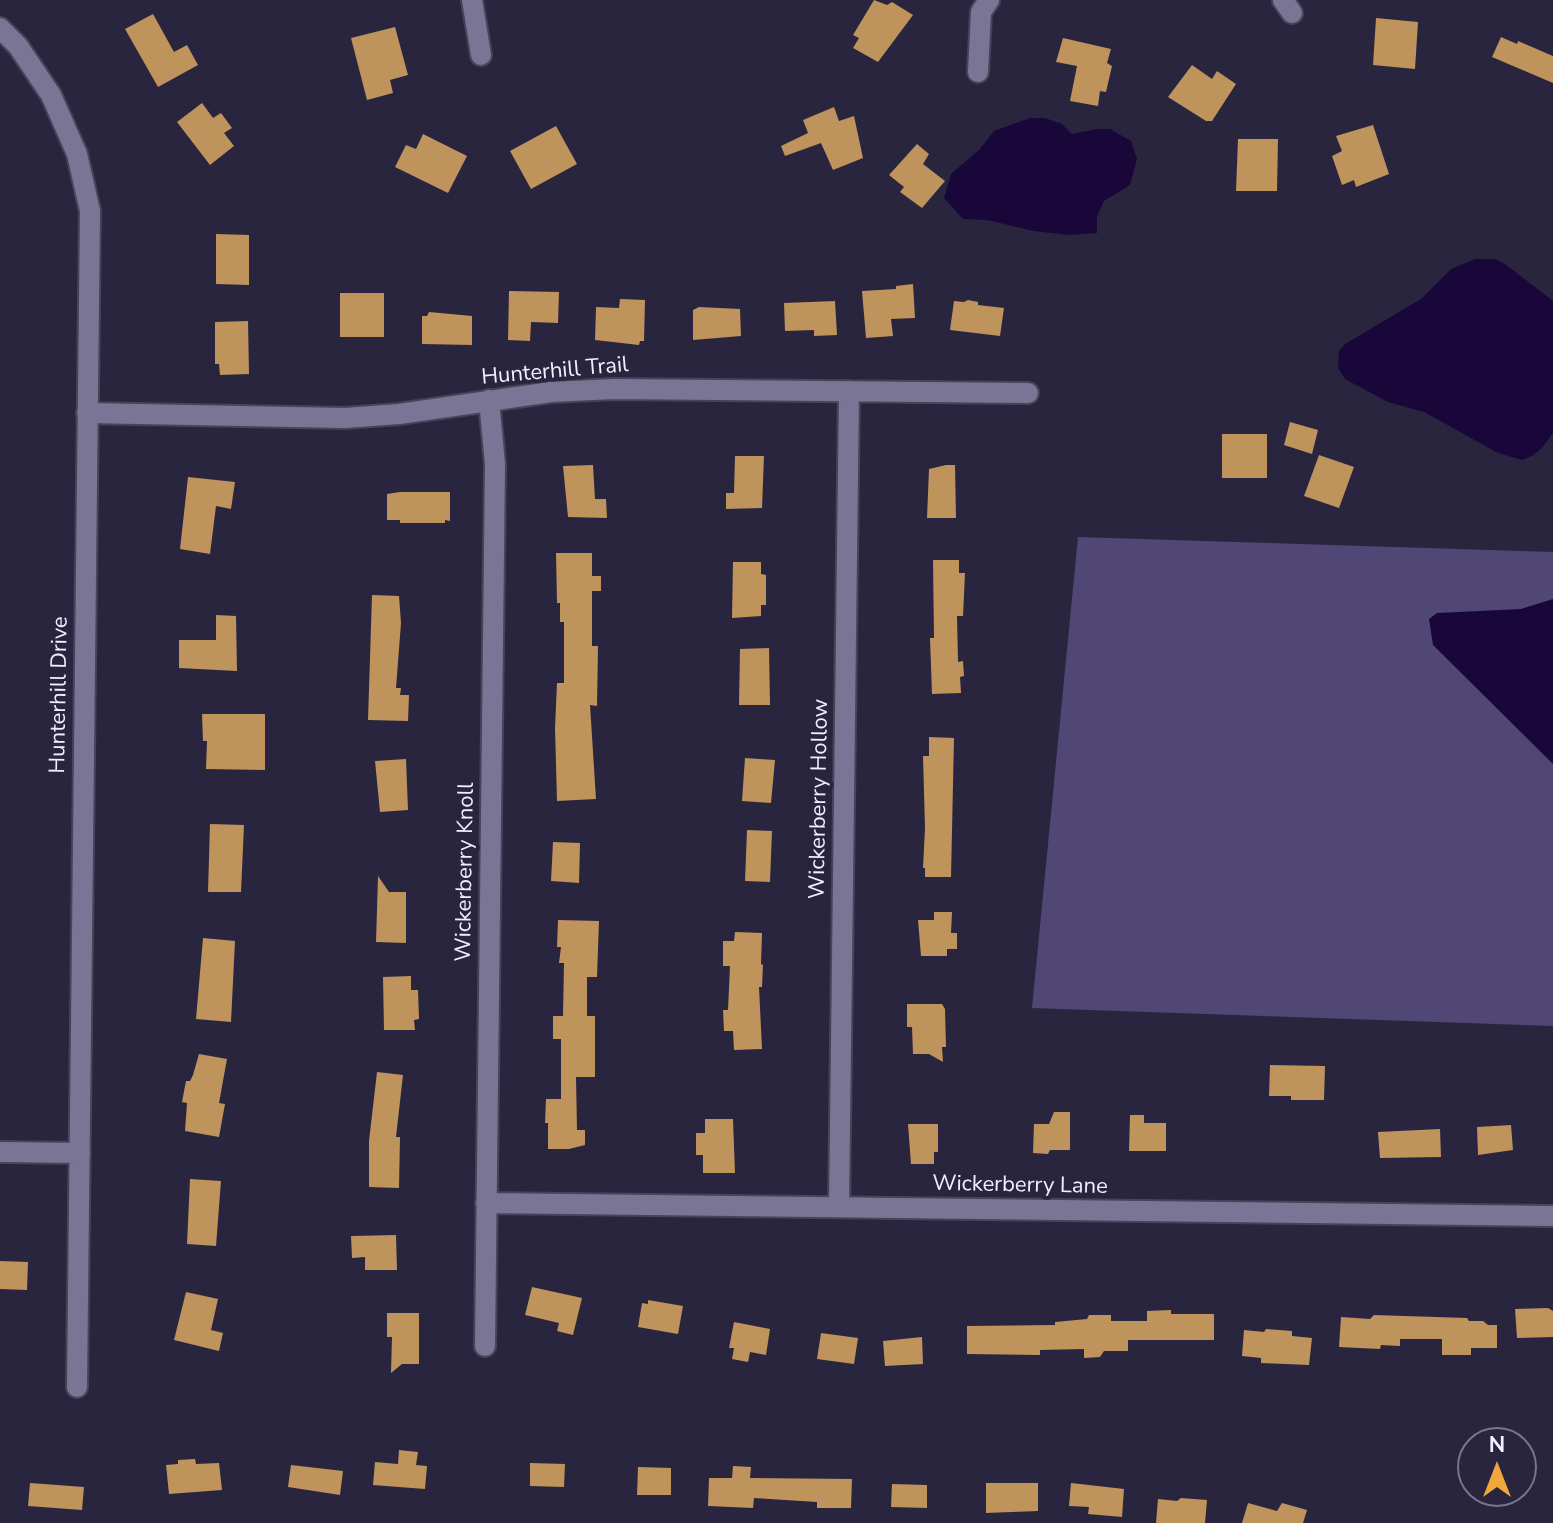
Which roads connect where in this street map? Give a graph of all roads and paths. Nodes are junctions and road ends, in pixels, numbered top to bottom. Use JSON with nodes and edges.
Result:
{"nodes":[{"id":1,"x":472,"y":0,"type":"edge"},
{"id":2,"x":989,"y":0,"type":"edge"},
{"id":3,"x":0,"y":28,"type":"edge"},
{"id":4,"x":481,"y":55,"type":"dead end"},
{"id":5,"x":978,"y":72,"type":"dead end"},
{"id":6,"x":849,"y":391,"type":"junction"},
{"id":7,"x":1028,"y":393,"type":"dead end"},
{"id":8,"x":489,"y":400,"type":"junction"},
{"id":9,"x":87,"y":413,"type":"junction"},
{"id":10,"x":0,"y":1152,"type":"edge"},
{"id":11,"x":80,"y":1153,"type":"junction"},
{"id":12,"x":486,"y":1203,"type":"junction"},
{"id":13,"x":839,"y":1207,"type":"junction"},
{"id":14,"x":1553,"y":1216,"type":"edge"},
{"id":15,"x":485,"y":1346,"type":"dead end"},
{"id":16,"x":77,"y":1387,"type":"dead end"}],
"edges":[{"from":1,"to":4,"type":"street"},
{"from":2,"to":5,"type":"street"},
{"from":3,"to":9,"type":"street","name":"Hunterhill Drive"},
{"from":6,"to":7,"type":"street","name":"Hunterhill Trail"},
{"from":6,"to":8,"type":"street","name":"Hunterhill Trail"},
{"from":6,"to":13,"type":"street","name":"Wickerberry Hollow"},
{"from":8,"to":9,"type":"street","name":"Hunterhill Trail"},
{"from":8,"to":12,"type":"street","name":"Wickerberry Knoll"},
{"from":9,"to":11,"type":"street","name":"Hunterhill Drive"},
{"from":10,"to":11,"type":"street"},
{"from":11,"to":16,"type":"street","name":"Hunterhill Drive"},
{"from":12,"to":13,"type":"street","name":"Wickerberry Lane"},
{"from":12,"to":15,"type":"street","name":"Wickerberry Knoll"},
{"from":13,"to":14,"type":"street","name":"Wickerberry Lane"}]}
